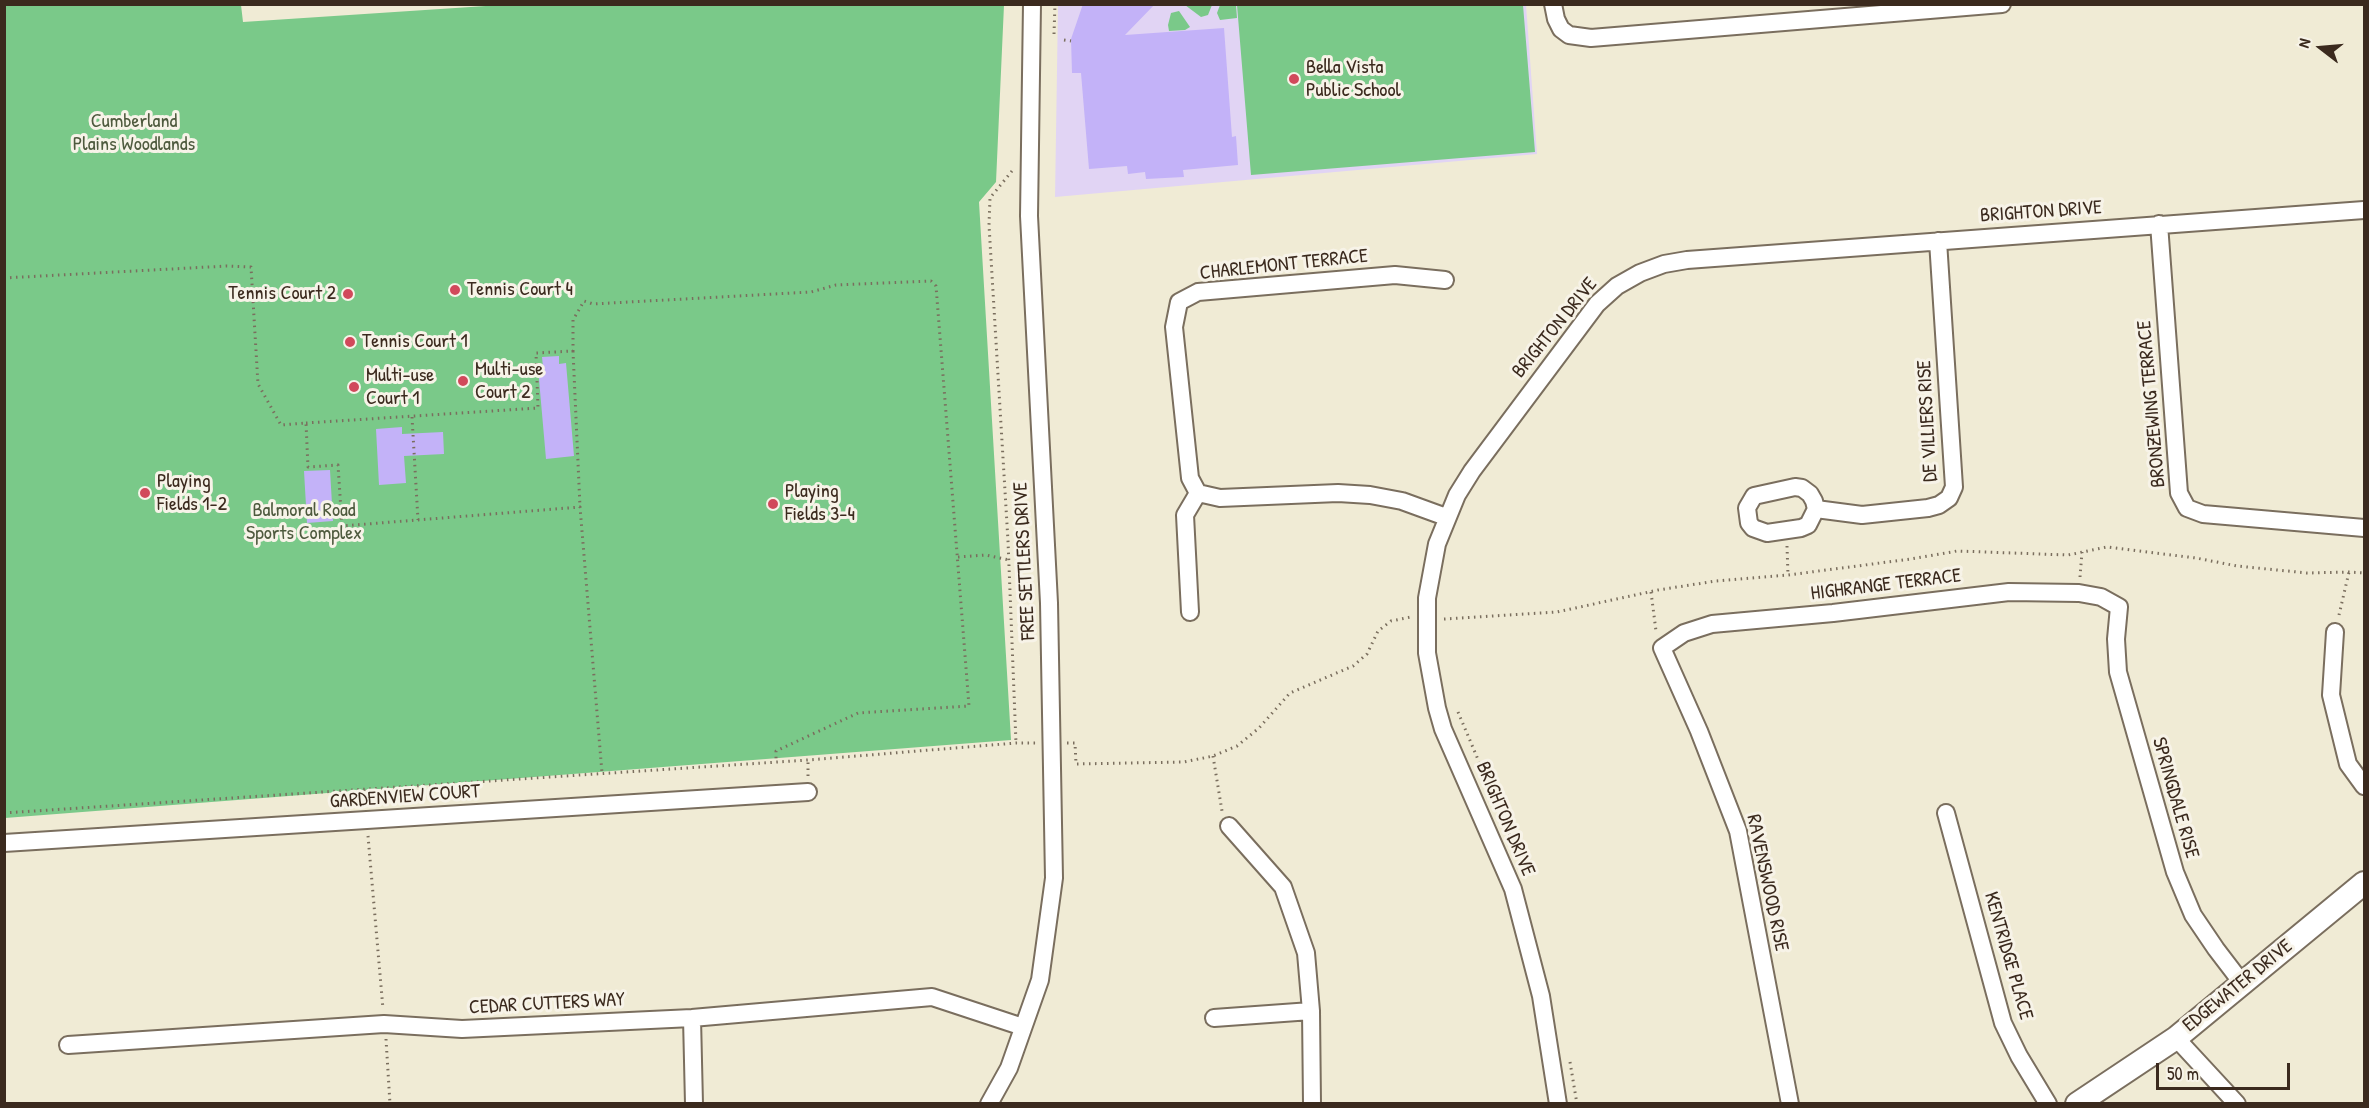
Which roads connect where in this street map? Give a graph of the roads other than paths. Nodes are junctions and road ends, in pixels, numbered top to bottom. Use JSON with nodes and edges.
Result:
{"nodes":[{"id":1,"x":1032,"y":4,"type":"edge"},
{"id":2,"x":1553,"y":4,"type":"edge"},
{"id":3,"x":2002,"y":4,"type":"edge"},
{"id":4,"x":2364,"y":210,"type":"edge"},
{"id":5,"x":2159,"y":224,"type":"junction"},
{"id":6,"x":1938,"y":241,"type":"junction"},
{"id":7,"x":1445,"y":280,"type":"dead end"},
{"id":8,"x":1198,"y":493,"type":"junction"},
{"id":9,"x":1816,"y":509,"type":"dead end"},
{"id":10,"x":1446,"y":517,"type":"junction"},
{"id":11,"x":2364,"y":528,"type":"edge"},
{"id":12,"x":2119,"y":607,"type":"joint"},
{"id":13,"x":1190,"y":612,"type":"dead end"},
{"id":14,"x":2335,"y":632,"type":"road end"},
{"id":15,"x":1662,"y":648,"type":"joint"},
{"id":16,"x":2364,"y":786,"type":"edge"},
{"id":17,"x":808,"y":792,"type":"dead end"},
{"id":18,"x":1946,"y":813,"type":"dead end"},
{"id":19,"x":1230,"y":826,"type":"road end"},
{"id":20,"x":4,"y":843,"type":"edge"},
{"id":21,"x":2364,"y":883,"type":"edge"},
{"id":22,"x":2242,"y":983,"type":"junction"},
{"id":23,"x":1311,"y":1011,"type":"junction"},
{"id":24,"x":692,"y":1018,"type":"junction"},
{"id":25,"x":1214,"y":1018,"type":"dead end"},
{"id":26,"x":1023,"y":1027,"type":"junction"},
{"id":27,"x":2176,"y":1038,"type":"junction"},
{"id":28,"x":68,"y":1045,"type":"dead end"},
{"id":29,"x":694,"y":1104,"type":"edge"},
{"id":30,"x":989,"y":1104,"type":"edge"},
{"id":31,"x":1312,"y":1104,"type":"edge"},
{"id":32,"x":1558,"y":1104,"type":"edge"},
{"id":33,"x":1790,"y":1104,"type":"edge"},
{"id":34,"x":2048,"y":1104,"type":"edge"},
{"id":35,"x":2077,"y":1104,"type":"edge"},
{"id":36,"x":2237,"y":1104,"type":"edge"}],
"edges":[{"from":1,"to":26,"type":"street","name":"FREE SETTLERS DRIVE"},
{"from":2,"to":3,"type":"street"},
{"from":4,"to":5,"type":"street","name":"BRIGHTON DRIVE"},
{"from":5,"to":6,"type":"street","name":"BRIGHTON DRIVE"},
{"from":5,"to":11,"type":"street","name":"BRONZEWING TERRACE"},
{"from":6,"to":9,"type":"street","name":"DE VILLIERS RISE"},
{"from":6,"to":10,"type":"street","name":"BRIGHTON DRIVE"},
{"from":7,"to":8,"type":"street","name":"CHARLEMONT TERRACE"},
{"from":8,"to":10,"type":"street"},
{"from":8,"to":13,"type":"street"},
{"from":10,"to":32,"type":"street","name":"BRIGHTON DRIVE"},
{"from":12,"to":15,"type":"street","name":"HIGHRANGE TERRACE"},
{"from":12,"to":22,"type":"street","name":"SPRINGDALE RISE"},
{"from":14,"to":16,"type":"street"},
{"from":15,"to":33,"type":"street","name":"RAVENSWOOD RISE"},
{"from":17,"to":20,"type":"street","name":"GARDENVIEW COURT"},
{"from":18,"to":34,"type":"street","name":"KENTRIDGE PLACE"},
{"from":19,"to":23,"type":"street"},
{"from":21,"to":22,"type":"street","name":"EDGEWATER DRIVE"},
{"from":22,"to":27,"type":"street","name":"EDGEWATER DRIVE"},
{"from":23,"to":25,"type":"street"},
{"from":23,"to":31,"type":"street"},
{"from":24,"to":26,"type":"street","name":"CEDAR CUTTERS WAY"},
{"from":24,"to":28,"type":"street","name":"CEDAR CUTTERS WAY"},
{"from":24,"to":29,"type":"street"},
{"from":26,"to":30,"type":"street","name":"FREE SETTLERS DRIVE"},
{"from":27,"to":35,"type":"street","name":"EDGEWATER DRIVE"},
{"from":27,"to":36,"type":"street"}]}
